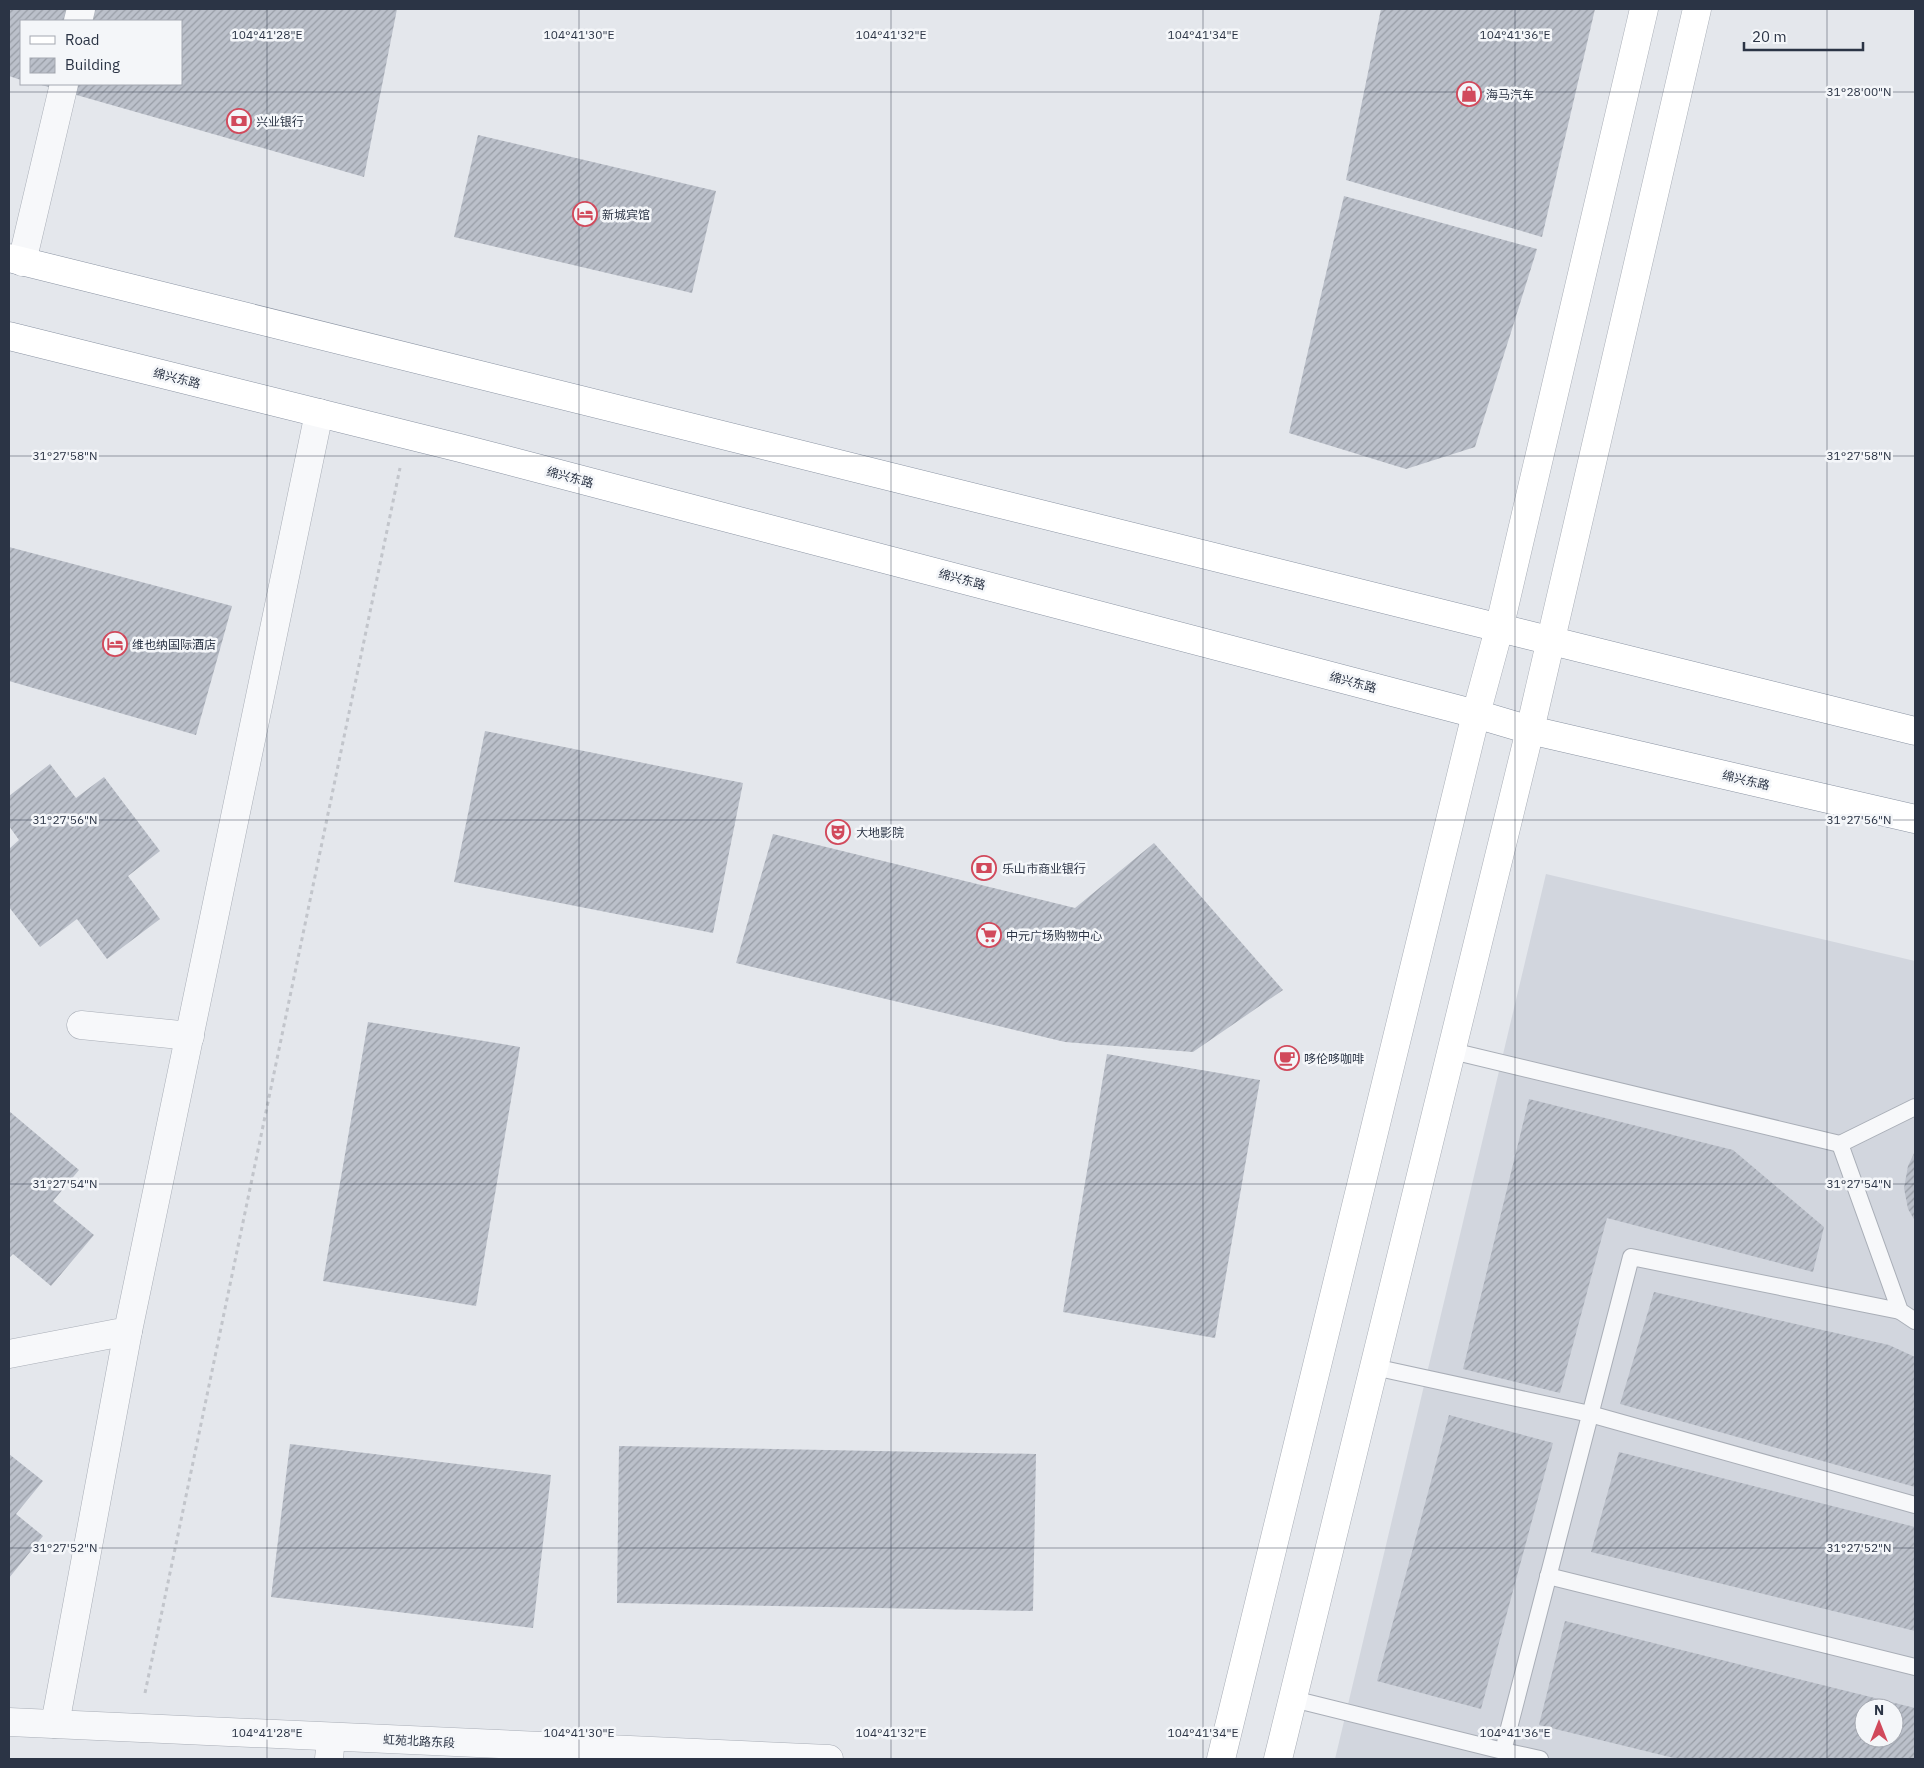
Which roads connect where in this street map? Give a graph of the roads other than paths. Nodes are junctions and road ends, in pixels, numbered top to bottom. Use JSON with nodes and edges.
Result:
{"nodes":[{"id":1,"x":1644,"y":9,"type":"edge"},
{"id":2,"x":1697,"y":9,"type":"edge"},
{"id":3,"x":64,"y":85,"type":"edge"},
{"id":4,"x":16,"y":260,"type":"edge"},
{"id":5,"x":9,"y":336,"type":"edge"},
{"id":6,"x":319,"y":413,"type":"junction"},
{"id":7,"x":1500,"y":629,"type":"junction"},
{"id":8,"x":1551,"y":641,"type":"junction"},
{"id":9,"x":1476,"y":714,"type":"junction"},
{"id":10,"x":1530,"y":730,"type":"junction"},
{"id":11,"x":1915,"y":731,"type":"edge"},
{"id":12,"x":1915,"y":818,"type":"edge"},
{"id":13,"x":81,"y":1025,"type":"dead end"},
{"id":14,"x":190,"y":1036,"type":"junction"},
{"id":15,"x":1452,"y":1051,"type":"junction"},
{"id":16,"x":1915,"y":1107,"type":"edge"},
{"id":17,"x":1840,"y":1144,"type":"junction"},
{"id":18,"x":1900,"y":1311,"type":"junction"},
{"id":19,"x":1915,"y":1321,"type":"edge"},
{"id":20,"x":128,"y":1331,"type":"junction"},
{"id":21,"x":9,"y":1354,"type":"edge"},
{"id":22,"x":1374,"y":1367,"type":"junction"},
{"id":23,"x":1590,"y":1414,"type":"junction"},
{"id":24,"x":1915,"y":1504,"type":"edge"},
{"id":25,"x":1548,"y":1576,"type":"junction"},
{"id":26,"x":1915,"y":1667,"type":"edge"},
{"id":27,"x":1293,"y":1699,"type":"junction"},
{"id":28,"x":9,"y":1722,"type":"edge"},
{"id":29,"x":55,"y":1724,"type":"junction"},
{"id":30,"x":330,"y":1748,"type":"edge"},
{"id":31,"x":1503,"y":1750,"type":"junction"},
{"id":32,"x":829,"y":1759,"type":"edge"},
{"id":33,"x":1221,"y":1759,"type":"edge"},
{"id":34,"x":1278,"y":1759,"type":"edge"},
{"id":35,"x":1540,"y":1759,"type":"edge"}],
"edges":[{"from":1,"to":7,"type":"main road"},
{"from":2,"to":8,"type":"main road"},
{"from":3,"to":4,"type":"street"},
{"from":4,"to":7,"type":"main road"},
{"from":5,"to":6,"type":"main road","name":"绵兴东路"},
{"from":6,"to":9,"type":"main road","name":"绵兴东路"},
{"from":6,"to":14,"type":"street"},
{"from":7,"to":8,"type":"main road"},
{"from":7,"to":9,"type":"main road"},
{"from":8,"to":10,"type":"main road"},
{"from":8,"to":11,"type":"main road"},
{"from":9,"to":10,"type":"main road","name":"绵兴东路"},
{"from":9,"to":33,"type":"main road"},
{"from":10,"to":12,"type":"main road","name":"绵兴东路"},
{"from":10,"to":15,"type":"main road"},
{"from":13,"to":14,"type":"street"},
{"from":14,"to":20,"type":"street"},
{"from":15,"to":17,"type":"lane"},
{"from":15,"to":22,"type":"main road"},
{"from":16,"to":17,"type":"lane"},
{"from":17,"to":18,"type":"lane"},
{"from":18,"to":19,"type":"lane"},
{"from":18,"to":23,"type":"lane"},
{"from":20,"to":21,"type":"street"},
{"from":20,"to":29,"type":"street"},
{"from":22,"to":23,"type":"lane"},
{"from":22,"to":27,"type":"main road"},
{"from":23,"to":24,"type":"lane"},
{"from":23,"to":25,"type":"lane"},
{"from":25,"to":26,"type":"lane"},
{"from":25,"to":31,"type":"lane"},
{"from":27,"to":31,"type":"lane"},
{"from":27,"to":34,"type":"main road"},
{"from":28,"to":29,"type":"street","name":"虹苑北路东段"},
{"from":29,"to":30,"type":"street","name":"虹苑北路东段"},
{"from":30,"to":32,"type":"street","name":"虹苑北路东段"},
{"from":31,"to":35,"type":"lane"}]}
